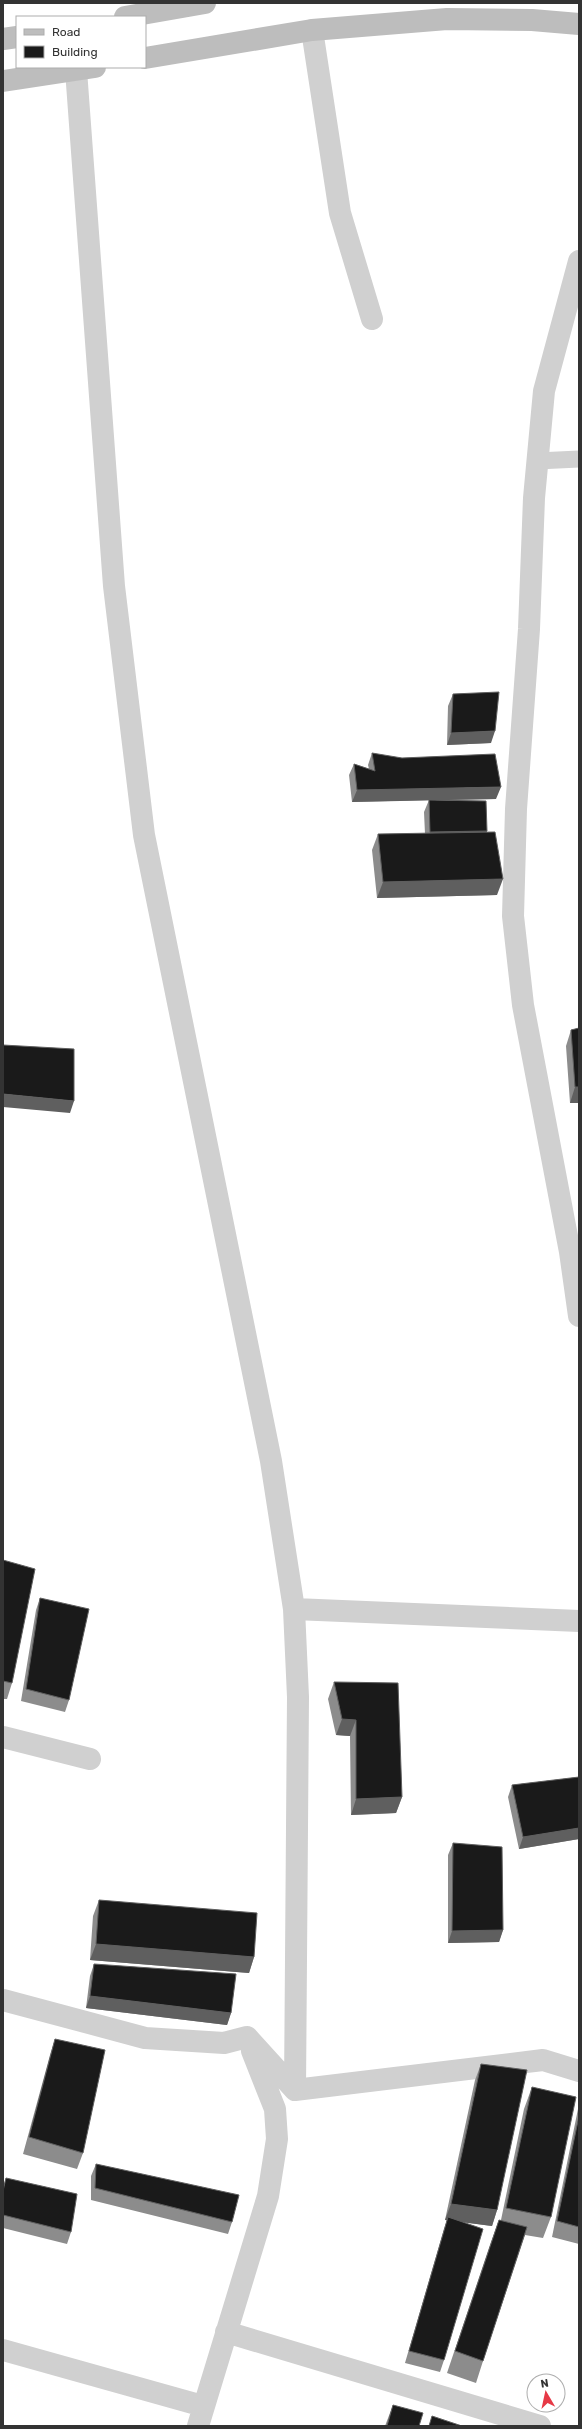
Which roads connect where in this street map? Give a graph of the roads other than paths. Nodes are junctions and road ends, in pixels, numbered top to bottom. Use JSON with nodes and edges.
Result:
{"nodes":[{"id":1,"x":205,"y":3,"type":"edge"},
{"id":2,"x":131,"y":16,"type":"edge"},
{"id":3,"x":579,"y":24,"type":"edge"},
{"id":4,"x":312,"y":30,"type":"junction"},
{"id":5,"x":16,"y":37,"type":"edge"},
{"id":6,"x":3,"y":39,"type":"edge"},
{"id":7,"x":146,"y":58,"type":"edge"},
{"id":8,"x":86,"y":69,"type":"edge"},
{"id":9,"x":3,"y":81,"type":"edge"},
{"id":10,"x":579,"y":261,"type":"edge"},
{"id":11,"x":372,"y":319,"type":"dead end"},
{"id":12,"x":579,"y":459,"type":"edge"},
{"id":13,"x":537,"y":461,"type":"junction"},
{"id":14,"x":579,"y":1316,"type":"edge"},
{"id":15,"x":294,"y":1609,"type":"junction"},
{"id":16,"x":579,"y":1621,"type":"edge"},
{"id":17,"x":3,"y":1737,"type":"edge"},
{"id":18,"x":90,"y":1760,"type":"dead end"},
{"id":19,"x":3,"y":2000,"type":"edge"},
{"id":20,"x":246,"y":2037,"type":"junction"},
{"id":21,"x":579,"y":2071,"type":"edge"},
{"id":22,"x":294,"y":2090,"type":"junction"},
{"id":23,"x":226,"y":2332,"type":"junction"},
{"id":24,"x":3,"y":2350,"type":"edge"},
{"id":25,"x":201,"y":2416,"type":"edge"},
{"id":26,"x":540,"y":2426,"type":"edge"}],
"edges":[{"from":1,"to":2,"type":"main road"},
{"from":3,"to":4,"type":"main road"},
{"from":4,"to":7,"type":"main road"},
{"from":4,"to":11,"type":"street"},
{"from":5,"to":6,"type":"main road"},
{"from":8,"to":9,"type":"main road"},
{"from":8,"to":15,"type":"street"},
{"from":10,"to":13,"type":"street"},
{"from":12,"to":13,"type":"lane"},
{"from":13,"to":14,"type":"street"},
{"from":15,"to":16,"type":"street"},
{"from":15,"to":22,"type":"street"},
{"from":17,"to":18,"type":"street"},
{"from":19,"to":20,"type":"street"},
{"from":20,"to":22,"type":"street"},
{"from":20,"to":23,"type":"street"},
{"from":21,"to":22,"type":"street"},
{"from":23,"to":25,"type":"street"},
{"from":23,"to":26,"type":"street"},
{"from":24,"to":25,"type":"street"}]}
